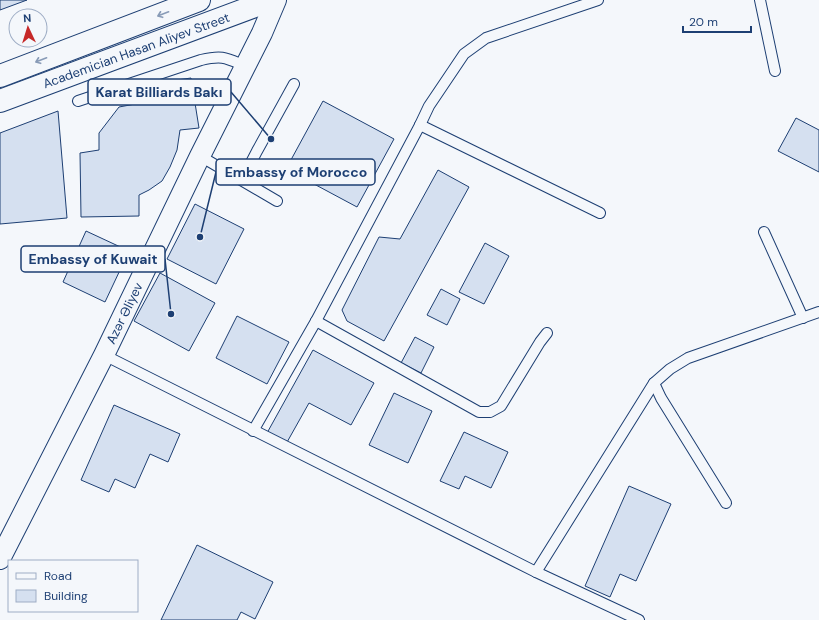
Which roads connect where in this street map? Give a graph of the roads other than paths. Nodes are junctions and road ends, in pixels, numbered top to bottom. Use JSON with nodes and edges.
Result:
{"nodes":[{"id":1,"x":199,"y":0,"type":"edge"},
{"id":2,"x":272,"y":0,"type":"edge"},
{"id":3,"x":276,"y":0,"type":"edge"},
{"id":4,"x":598,"y":0,"type":"edge"},
{"id":5,"x":760,"y":0,"type":"edge"},
{"id":6,"x":246,"y":66,"type":"junction"},
{"id":7,"x":776,"y":71,"type":"dead end"},
{"id":8,"x":0,"y":76,"type":"edge"},
{"id":9,"x":294,"y":84,"type":"dead end"},
{"id":10,"x":0,"y":101,"type":"edge"},
{"id":11,"x":78,"y":101,"type":"dead end"},
{"id":12,"x":420,"y":125,"type":"junction"},
{"id":13,"x":200,"y":156,"type":"junction"},
{"id":14,"x":242,"y":180,"type":"junction"},
{"id":15,"x":277,"y":201,"type":"dead end"},
{"id":16,"x":600,"y":213,"type":"dead end"},
{"id":17,"x":764,"y":232,"type":"dead end"},
{"id":18,"x":819,"y":312,"type":"edge"},
{"id":19,"x":803,"y":318,"type":"junction"},
{"id":20,"x":316,"y":321,"type":"junction"},
{"id":21,"x":547,"y":333,"type":"dead end"},
{"id":22,"x":104,"y":355,"type":"junction"},
{"id":23,"x":654,"y":382,"type":"junction"},
{"id":24,"x":253,"y":431,"type":"junction"},
{"id":25,"x":726,"y":503,"type":"dead end"},
{"id":26,"x":0,"y":559,"type":"edge"},
{"id":27,"x":536,"y":572,"type":"junction"},
{"id":28,"x":639,"y":620,"type":"edge"}],
"edges":[{"from":1,"to":8,"type":"main road","name":"Academician Hasan Aliyev Street","one_way":true},
{"from":2,"to":10,"type":"main road","name":"Academician Hasan Aliyev Street"},
{"from":3,"to":6,"type":"street","name":"Azər Əliyev"},
{"from":4,"to":12,"type":"lane"},
{"from":5,"to":7,"type":"lane"},
{"from":6,"to":11,"type":"lane"},
{"from":6,"to":13,"type":"street","name":"Azər Əliyev"},
{"from":9,"to":14,"type":"lane"},
{"from":12,"to":16,"type":"lane"},
{"from":12,"to":20,"type":"lane"},
{"from":13,"to":14,"type":"lane"},
{"from":13,"to":22,"type":"street","name":"Azər Əliyev"},
{"from":14,"to":15,"type":"lane"},
{"from":17,"to":19,"type":"lane"},
{"from":18,"to":19,"type":"lane"},
{"from":19,"to":23,"type":"lane"},
{"from":20,"to":21,"type":"lane"},
{"from":20,"to":24,"type":"lane"},
{"from":22,"to":24,"type":"lane"},
{"from":22,"to":26,"type":"street","name":"Azər Əliyev"},
{"from":23,"to":25,"type":"lane"},
{"from":23,"to":27,"type":"lane"},
{"from":24,"to":27,"type":"lane"},
{"from":27,"to":28,"type":"lane"}]}
